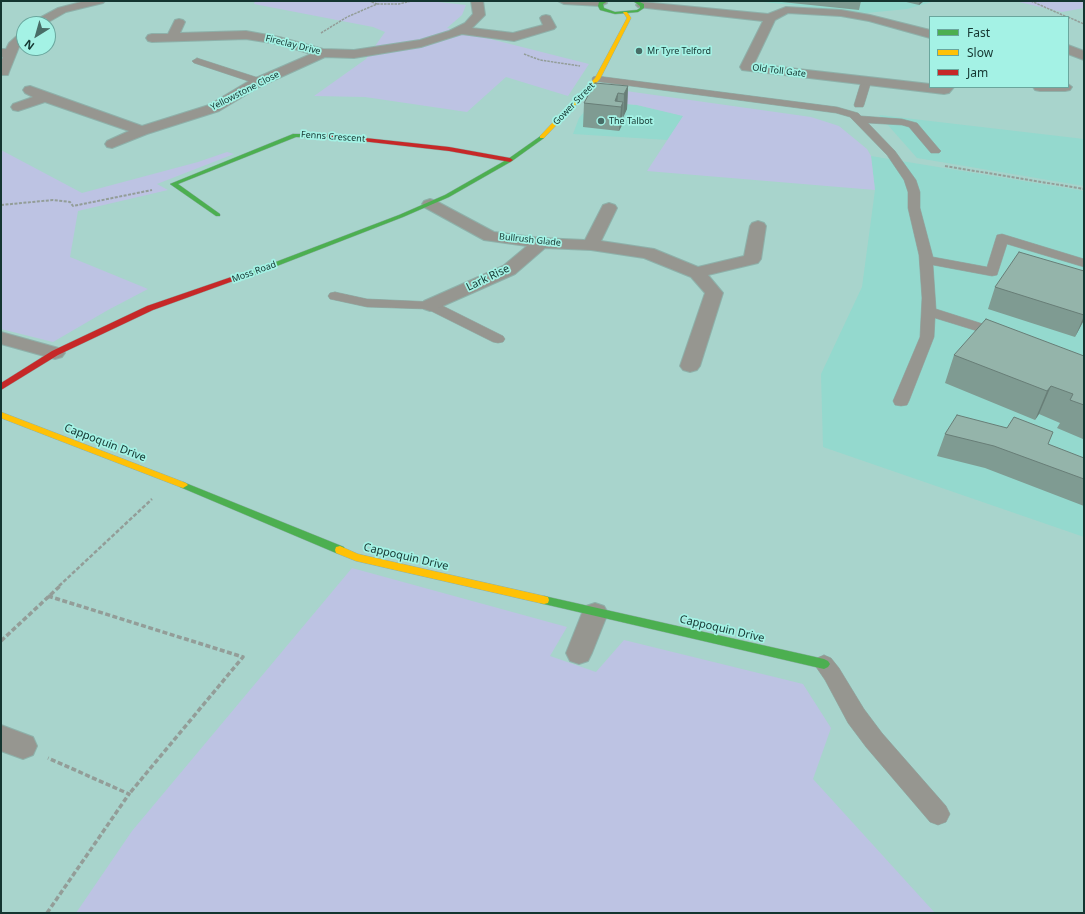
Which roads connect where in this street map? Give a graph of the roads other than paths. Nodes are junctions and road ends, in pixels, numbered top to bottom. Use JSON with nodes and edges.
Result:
{"nodes":[{"id":1,"x":99,"y":1,"type":"edge"},
{"id":2,"x":475,"y":1,"type":"edge"},
{"id":3,"x":480,"y":1,"type":"edge"},
{"id":4,"x":564,"y":1,"type":"edge"},
{"id":5,"x":603,"y":2,"type":"edge"},
{"id":6,"x":638,"y":3,"type":"edge"},
{"id":7,"x":625,"y":13,"type":"junction"},
{"id":8,"x":51,"y":16,"type":"edge"},
{"id":9,"x":546,"y":18,"type":"dead end"},
{"id":10,"x":770,"y":18,"type":"junction"},
{"id":11,"x":180,"y":22,"type":"dead end"},
{"id":12,"x":460,"y":30,"type":"junction"},
{"id":13,"x":929,"y":34,"type":"edge"},
{"id":14,"x":173,"y":37,"type":"junction"},
{"id":15,"x":152,"y":38,"type":"dead end"},
{"id":16,"x":16,"y":43,"type":"edge"},
{"id":17,"x":1069,"y":49,"type":"edge"},
{"id":18,"x":6,"y":53,"type":"edge"},
{"id":19,"x":323,"y":53,"type":"junction"},
{"id":20,"x":1084,"y":56,"type":"edge"},
{"id":21,"x":197,"y":61,"type":"dead end"},
{"id":22,"x":3,"y":72,"type":"dead end"},
{"id":23,"x":597,"y":80,"type":"junction"},
{"id":24,"x":261,"y":82,"type":"junction"},
{"id":25,"x":866,"y":82,"type":"junction"},
{"id":26,"x":947,"y":88,"type":"edge"},
{"id":27,"x":30,"y":90,"type":"dead end"},
{"id":28,"x":45,"y":97,"type":"junction"},
{"id":29,"x":859,"y":105,"type":"dead end"},
{"id":30,"x":18,"y":107,"type":"dead end"},
{"id":31,"x":858,"y":119,"type":"junction"},
{"id":32,"x":142,"y":131,"type":"junction"},
{"id":33,"x":112,"y":144,"type":"dead end"},
{"id":34,"x":935,"y":151,"type":"dead end"},
{"id":35,"x":510,"y":160,"type":"junction"},
{"id":36,"x":430,"y":204,"type":"junction"},
{"id":37,"x":609,"y":208,"type":"dead end"},
{"id":38,"x":218,"y":215,"type":"dead end"},
{"id":39,"x":758,"y":226,"type":"dead end"},
{"id":40,"x":541,"y":243,"type":"junction"},
{"id":41,"x":591,"y":245,"type":"junction"},
{"id":42,"x":926,"y":260,"type":"junction"},
{"id":43,"x":1084,"y":262,"type":"edge"},
{"id":44,"x":697,"y":273,"type":"junction"},
{"id":45,"x":335,"y":296,"type":"dead end"},
{"id":46,"x":430,"y":305,"type":"junction"},
{"id":47,"x":928,"y":311,"type":"junction"},
{"id":48,"x":1010,"y":337,"type":"edge"},
{"id":49,"x":1,"y":338,"type":"edge"},
{"id":50,"x":498,"y":339,"type":"dead end"},
{"id":51,"x":55,"y":353,"type":"junction"},
{"id":52,"x":690,"y":366,"type":"dead end"},
{"id":53,"x":1,"y":387,"type":"edge"},
{"id":54,"x":901,"y":401,"type":"dead end"},
{"id":55,"x":1,"y":415,"type":"edge"},
{"id":56,"x":594,"y":613,"type":"junction"},
{"id":57,"x":579,"y":653,"type":"dead end"},
{"id":58,"x":824,"y":664,"type":"joint"},
{"id":59,"x":938,"y":814,"type":"dead end"}],
"edges":[{"from":1,"to":8,"type":"street"},
{"from":2,"to":3,"type":"street"},
{"from":2,"to":12,"type":"street","name":"Fireclay Drive"},
{"from":4,"to":5,"type":"street"},
{"from":5,"to":7,"type":"street"},
{"from":6,"to":7,"type":"street"},
{"from":6,"to":10,"type":"street"},
{"from":7,"to":23,"type":"street","name":"Gower Street"},
{"from":9,"to":12,"type":"street"},
{"from":10,"to":13,"type":"street"},
{"from":10,"to":25,"type":"street","name":"Old Toll Gate"},
{"from":11,"to":14,"type":"street"},
{"from":12,"to":19,"type":"street","name":"Fireclay Drive"},
{"from":14,"to":15,"type":"street","name":"Fireclay Drive"},
{"from":14,"to":19,"type":"street","name":"Fireclay Drive"},
{"from":16,"to":18,"type":"street"},
{"from":17,"to":20,"type":"street"},
{"from":18,"to":22,"type":"street"},
{"from":19,"to":24,"type":"street","name":"Yellowstone Close"},
{"from":21,"to":24,"type":"lane"},
{"from":23,"to":31,"type":"lane"},
{"from":23,"to":35,"type":"street","name":"Gower Street"},
{"from":24,"to":32,"type":"street","name":"Yellowstone Close"},
{"from":25,"to":26,"type":"street","name":"Old Toll Gate"},
{"from":25,"to":29,"type":"lane"},
{"from":27,"to":28,"type":"street"},
{"from":28,"to":30,"type":"street"},
{"from":28,"to":32,"type":"street"},
{"from":31,"to":34,"type":"lane"},
{"from":31,"to":42,"type":"lane"},
{"from":32,"to":33,"type":"street","name":"Yellowstone Close"},
{"from":35,"to":36,"type":"street","name":"Moss Road"},
{"from":35,"to":38,"type":"street","name":"Fenns Crescent"},
{"from":36,"to":40,"type":"street","name":"Bullrush Glade"},
{"from":36,"to":51,"type":"street","name":"Moss Road"},
{"from":37,"to":41,"type":"street"},
{"from":39,"to":44,"type":"street"},
{"from":40,"to":41,"type":"street","name":"Bullrush Glade"},
{"from":40,"to":46,"type":"street","name":"Lark Rise"},
{"from":41,"to":44,"type":"street","name":"Bullrush Glade"},
{"from":42,"to":43,"type":"lane"},
{"from":42,"to":47,"type":"lane"},
{"from":44,"to":52,"type":"street","name":"Bullrush Glade"},
{"from":45,"to":46,"type":"lane"},
{"from":46,"to":50,"type":"lane"},
{"from":47,"to":48,"type":"lane"},
{"from":47,"to":54,"type":"lane"},
{"from":49,"to":51,"type":"street"},
{"from":51,"to":53,"type":"street","name":"Moss Road"},
{"from":55,"to":56,"type":"street","name":"Cappoquin Drive"},
{"from":56,"to":57,"type":"street"},
{"from":56,"to":58,"type":"street","name":"Cappoquin Drive"},
{"from":58,"to":59,"type":"lane"}]}
